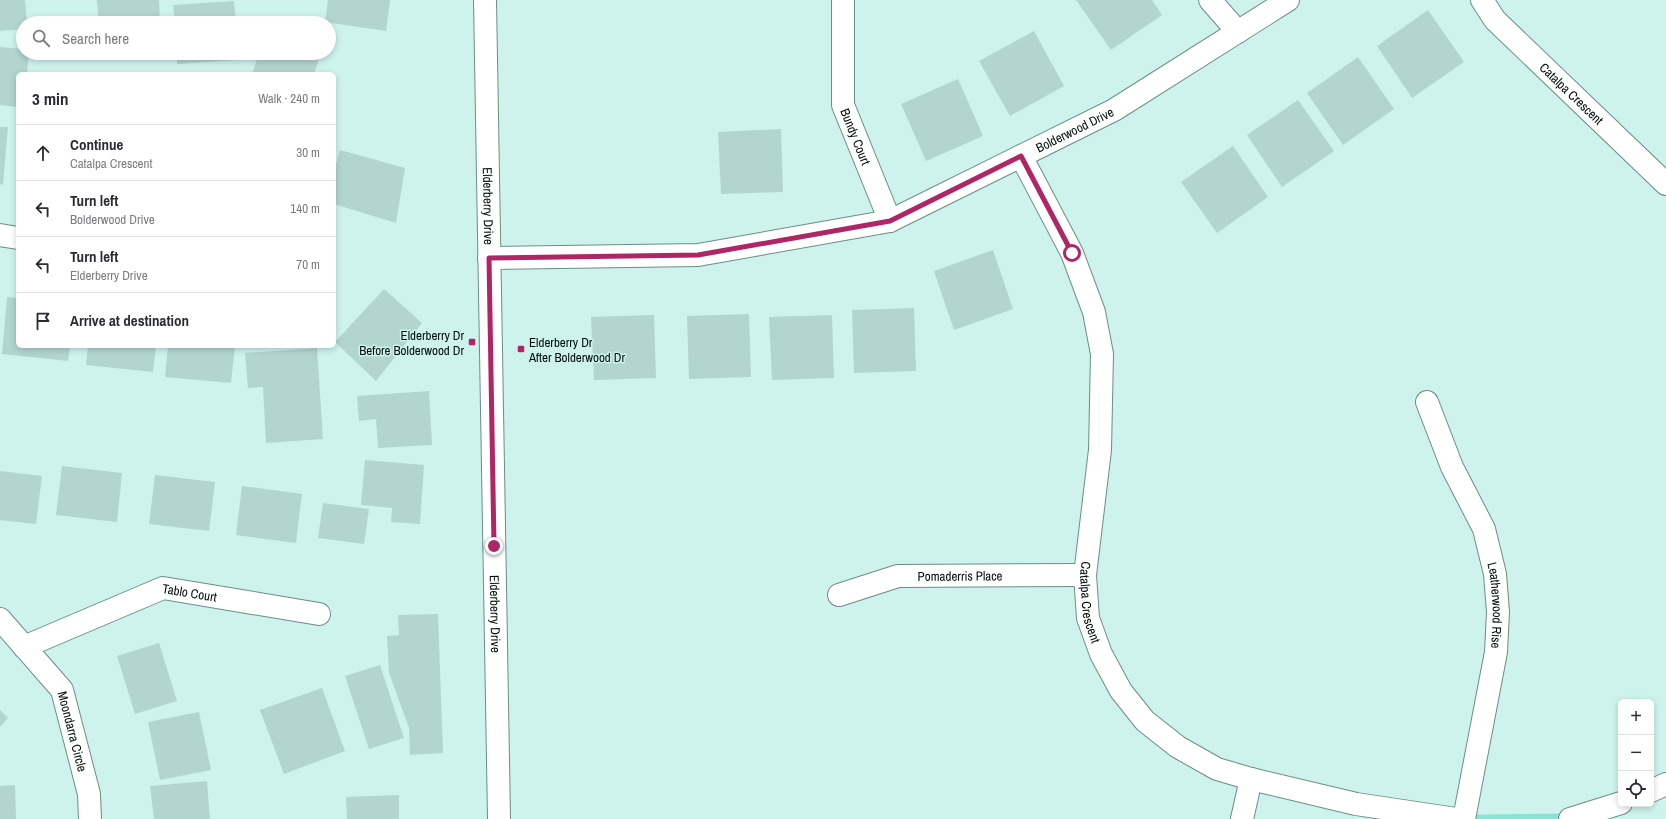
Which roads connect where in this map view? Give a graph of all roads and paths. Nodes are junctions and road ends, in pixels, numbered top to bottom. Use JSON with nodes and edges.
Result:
{"nodes":[{"id":1,"x":485,"y":0,"type":"edge"},
{"id":2,"x":843,"y":0,"type":"edge"},
{"id":3,"x":1210,"y":0,"type":"edge"},
{"id":4,"x":1288,"y":0,"type":"edge"},
{"id":5,"x":1482,"y":0,"type":"edge"},
{"id":6,"x":1238,"y":32,"type":"junction"},
{"id":7,"x":1021,"y":156,"type":"junction"},
{"id":8,"x":1666,"y":184,"type":"edge"},
{"id":9,"x":890,"y":221,"type":"junction"},
{"id":10,"x":0,"y":235,"type":"edge"},
{"id":11,"x":16,"y":238,"type":"edge"},
{"id":12,"x":489,"y":258,"type":"junction"},
{"id":13,"x":1427,"y":402,"type":"dead end"},
{"id":14,"x":1085,"y":575,"type":"junction"},
{"id":15,"x":838,"y":595,"type":"dead end"},
{"id":16,"x":319,"y":614,"type":"dead end"},
{"id":17,"x":0,"y":618,"type":"edge"},
{"id":18,"x":24,"y":646,"type":"junction"},
{"id":19,"x":1250,"y":779,"type":"junction"},
{"id":20,"x":1666,"y":784,"type":"edge"},
{"id":21,"x":1654,"y":790,"type":"edge"},
{"id":22,"x":1618,"y":805,"type":"edge"},
{"id":23,"x":90,"y":819,"type":"edge"},
{"id":24,"x":499,"y":819,"type":"edge"},
{"id":25,"x":1242,"y":819,"type":"edge"},
{"id":26,"x":1456,"y":819,"type":"edge"},
{"id":27,"x":1464,"y":819,"type":"edge"},
{"id":28,"x":1570,"y":819,"type":"edge"}],
"edges":[{"from":1,"to":12,"type":"street","name":"Elderberry Drive"},
{"from":2,"to":9,"type":"street","name":"Bundy Court"},
{"from":3,"to":6,"type":"street"},
{"from":4,"to":6,"type":"street","name":"Bolderwood Drive"},
{"from":5,"to":8,"type":"street","name":"Catalpa Crescent"},
{"from":6,"to":7,"type":"street","name":"Bolderwood Drive"},
{"from":7,"to":9,"type":"street","name":"Bolderwood Drive"},
{"from":7,"to":14,"type":"street","name":"Catalpa Crescent"},
{"from":9,"to":12,"type":"street","name":"Bolderwood Drive"},
{"from":10,"to":11,"type":"street"},
{"from":12,"to":24,"type":"street","name":"Elderberry Drive"},
{"from":13,"to":27,"type":"street","name":"Leatherwood Rise"},
{"from":14,"to":15,"type":"street","name":"Pomaderris Place"},
{"from":14,"to":19,"type":"street","name":"Catalpa Crescent"},
{"from":16,"to":18,"type":"street","name":"Tablo Court"},
{"from":17,"to":18,"type":"street","name":"Moondarra Circle"},
{"from":18,"to":23,"type":"street","name":"Moondarra Circle"},
{"from":19,"to":25,"type":"street"},
{"from":19,"to":26,"type":"street","name":"Catalpa Crescent"},
{"from":20,"to":21,"type":"street"},
{"from":22,"to":28,"type":"street"}]}
